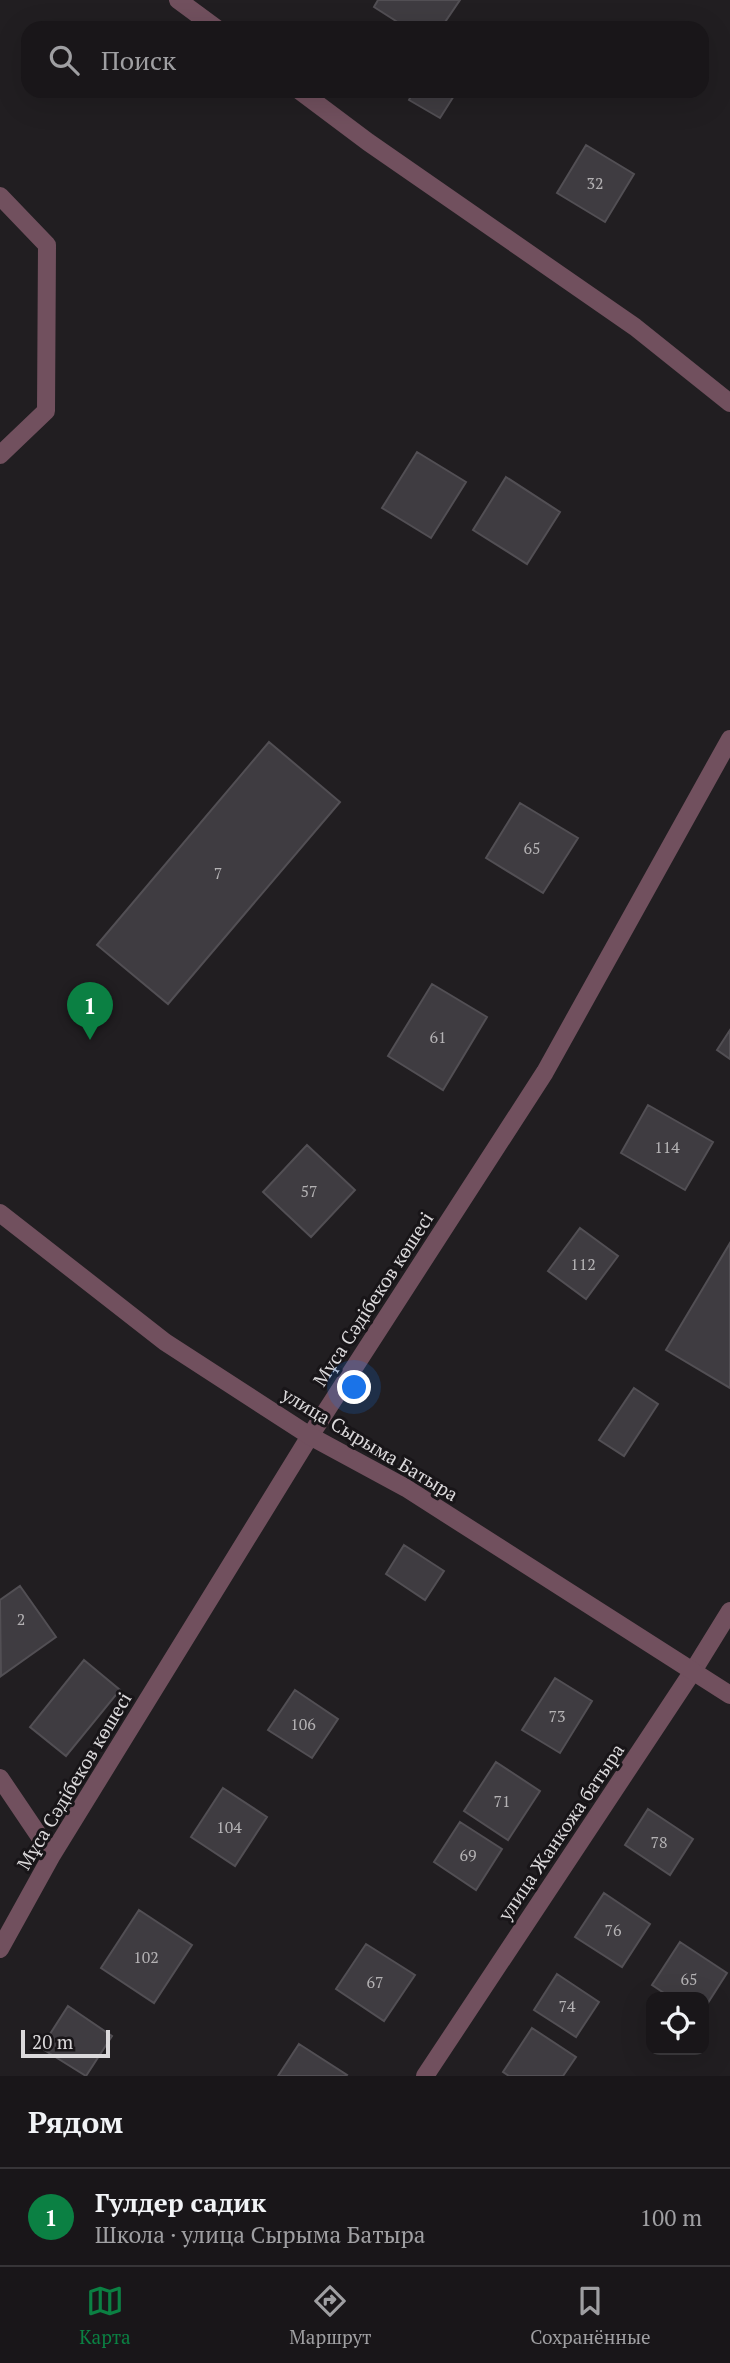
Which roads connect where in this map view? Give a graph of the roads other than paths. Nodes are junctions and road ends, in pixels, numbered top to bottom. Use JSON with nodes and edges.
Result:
{"nodes":[{"id":1,"x":178,"y":0,"type":"edge"},
{"id":2,"x":206,"y":21,"type":"edge"},
{"id":3,"x":309,"y":98,"type":"edge"},
{"id":4,"x":0,"y":196,"type":"edge"},
{"id":5,"x":730,"y":403,"type":"edge"},
{"id":6,"x":0,"y":455,"type":"edge"},
{"id":7,"x":730,"y":739,"type":"edge"},
{"id":8,"x":0,"y":1213,"type":"edge"},
{"id":9,"x":310,"y":1436,"type":"junction"},
{"id":10,"x":730,"y":1611,"type":"edge"},
{"id":11,"x":693,"y":1671,"type":"junction"},
{"id":12,"x":730,"y":1695,"type":"edge"},
{"id":13,"x":0,"y":1778,"type":"edge"},
{"id":14,"x":52,"y":1855,"type":"junction"},
{"id":15,"x":0,"y":1949,"type":"edge"},
{"id":16,"x":425,"y":2076,"type":"edge"}],
"edges":[{"from":1,"to":2,"type":"street"},
{"from":3,"to":5,"type":"street"},
{"from":4,"to":6,"type":"street"},
{"from":7,"to":9,"type":"street","name":"Мұса Сәдібеков көшесі"},
{"from":8,"to":9,"type":"street","name":"улица Сырыма Батыра"},
{"from":9,"to":11,"type":"street","name":"улица Сырыма Батыра"},
{"from":9,"to":14,"type":"street","name":"Мұса Сәдібеков көшесі"},
{"from":10,"to":11,"type":"street","name":"улица Жанкожа батыра"},
{"from":11,"to":12,"type":"street","name":"улица Сырыма Батыра"},
{"from":11,"to":16,"type":"street","name":"улица Жанкожа батыра"},
{"from":13,"to":14,"type":"street"},
{"from":14,"to":15,"type":"street","name":"Мұса Сәдібеков көшесі"}]}
